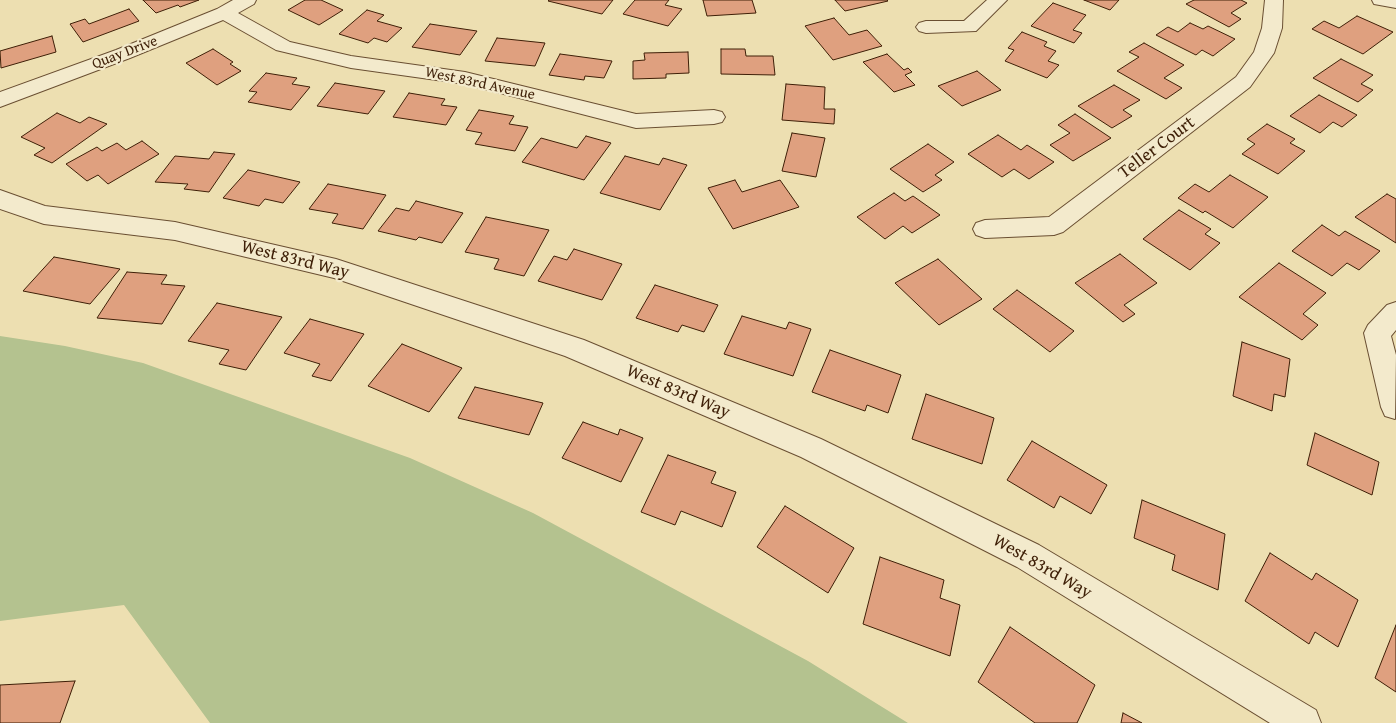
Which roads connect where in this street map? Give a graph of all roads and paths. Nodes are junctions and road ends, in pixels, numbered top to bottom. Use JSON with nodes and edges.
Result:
{"nodes":[{"id":1,"x":247,"y":0,"type":"edge"},
{"id":2,"x":998,"y":0,"type":"edge"},
{"id":3,"x":1274,"y":0,"type":"edge"},
{"id":4,"x":1380,"y":0,"type":"edge"},
{"id":5,"x":1396,"y":2,"type":"edge"},
{"id":6,"x":224,"y":13,"type":"junction"},
{"id":7,"x":926,"y":27,"type":"dead end"},
{"id":8,"x":0,"y":100,"type":"edge"},
{"id":9,"x":714,"y":117,"type":"dead end"},
{"id":10,"x":0,"y":198,"type":"edge"},
{"id":11,"x":985,"y":229,"type":"dead end"},
{"id":12,"x":1396,"y":312,"type":"edge"},
{"id":13,"x":1395,"y":407,"type":"edge"},
{"id":14,"x":1303,"y":723,"type":"edge"}],
"edges":[{"from":1,"to":6,"type":"street","name":"Quay Drive"},
{"from":2,"to":7,"type":"street"},
{"from":3,"to":11,"type":"street","name":"Teller Court"},
{"from":4,"to":5,"type":"street"},
{"from":6,"to":8,"type":"street","name":"Quay Drive"},
{"from":6,"to":9,"type":"street","name":"West 83rd Avenue"},
{"from":10,"to":14,"type":"street","name":"West 83rd Way"},
{"from":12,"to":13,"type":"street"}]}
